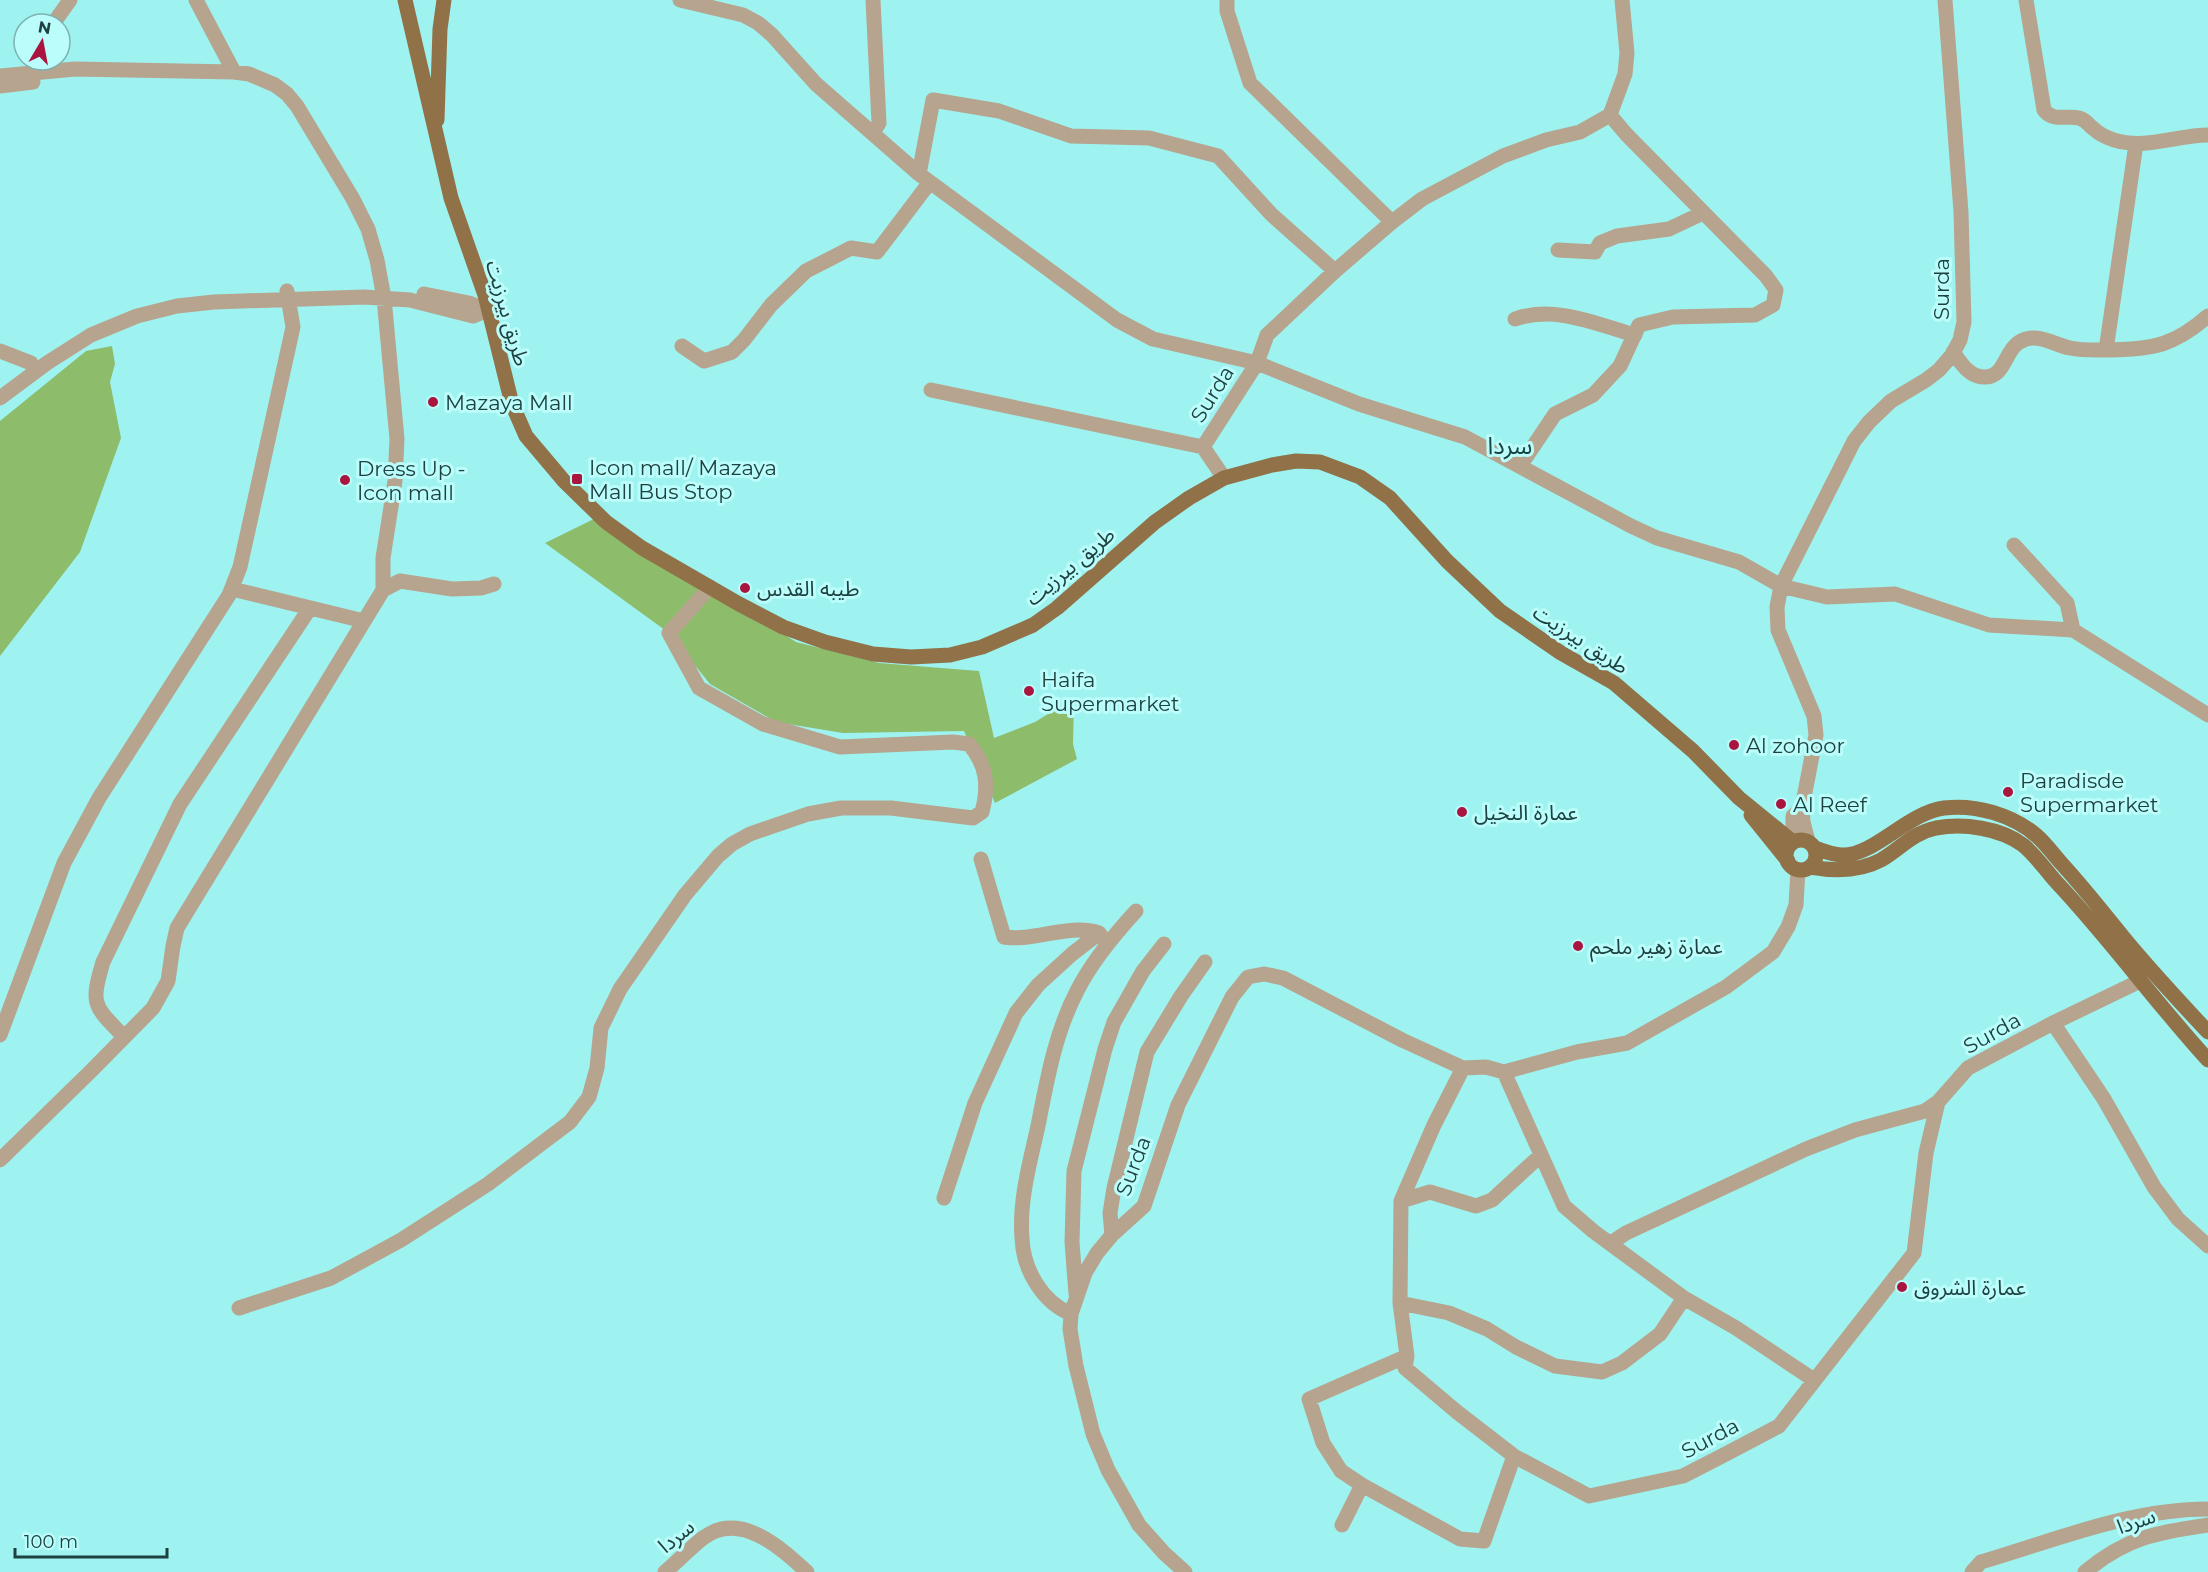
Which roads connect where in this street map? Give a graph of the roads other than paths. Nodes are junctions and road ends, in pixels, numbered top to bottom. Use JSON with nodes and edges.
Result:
{"nodes":[{"id":1,"x":196,"y":0,"type":"edge"},
{"id":2,"x":405,"y":0,"type":"edge"},
{"id":3,"x":444,"y":0,"type":"edge"},
{"id":4,"x":680,"y":0,"type":"edge"},
{"id":5,"x":873,"y":0,"type":"edge"},
{"id":6,"x":1227,"y":0,"type":"edge"},
{"id":7,"x":1622,"y":0,"type":"edge"},
{"id":8,"x":1945,"y":0,"type":"edge"},
{"id":9,"x":2026,"y":0,"type":"edge"},
{"id":10,"x":72,"y":69,"type":"edge"},
{"id":11,"x":26,"y":72,"type":"edge"},
{"id":12,"x":31,"y":72,"type":"edge"},
{"id":13,"x":42,"y":72,"type":"edge"},
{"id":14,"x":234,"y":72,"type":"junction"},
{"id":15,"x":0,"y":76,"type":"edge"},
{"id":16,"x":0,"y":86,"type":"edge"},
{"id":17,"x":1610,"y":115,"type":"junction"},
{"id":18,"x":873,"y":133,"type":"junction"},
{"id":19,"x":2208,"y":135,"type":"edge"},
{"id":20,"x":314,"y":136,"type":"junction"},
{"id":21,"x":436,"y":141,"type":"junction"},
{"id":22,"x":2136,"y":144,"type":"junction"},
{"id":23,"x":925,"y":178,"type":"junction"},
{"id":24,"x":1703,"y":213,"type":"junction"},
{"id":25,"x":1392,"y":222,"type":"junction"},
{"id":26,"x":1558,"y":250,"type":"dead end"},
{"id":27,"x":1335,"y":272,"type":"junction"},
{"id":28,"x":383,"y":293,"type":"junction"},
{"id":29,"x":287,"y":296,"type":"junction"},
{"id":30,"x":488,"y":310,"type":"junction"},
{"id":31,"x":2208,"y":316,"type":"edge"},
{"id":32,"x":1515,"y":319,"type":"dead end"},
{"id":33,"x":1635,"y":335,"type":"junction"},
{"id":34,"x":682,"y":346,"type":"dead end"},
{"id":35,"x":2106,"y":350,"type":"junction"},
{"id":36,"x":0,"y":351,"type":"edge"},
{"id":37,"x":1953,"y":352,"type":"junction"},
{"id":38,"x":31,"y":363,"type":"junction"},
{"id":39,"x":1257,"y":363,"type":"junction"},
{"id":40,"x":0,"y":386,"type":"edge"},
{"id":41,"x":931,"y":390,"type":"dead end"},
{"id":42,"x":0,"y":398,"type":"edge"},
{"id":43,"x":1203,"y":447,"type":"junction"},
{"id":44,"x":1520,"y":466,"type":"junction"},
{"id":45,"x":1224,"y":478,"type":"junction"},
{"id":46,"x":2014,"y":545,"type":"dead end"},
{"id":47,"x":494,"y":584,"type":"dead end"},
{"id":48,"x":1781,"y":586,"type":"junction"},
{"id":49,"x":710,"y":587,"type":"junction"},
{"id":50,"x":232,"y":589,"type":"junction"},
{"id":51,"x":383,"y":590,"type":"junction"},
{"id":52,"x":310,"y":608,"type":"junction"},
{"id":53,"x":364,"y":621,"type":"junction"},
{"id":54,"x":2073,"y":630,"type":"junction"},
{"id":55,"x":2208,"y":715,"type":"edge"},
{"id":56,"x":1738,"y":798,"type":"junction"},
{"id":57,"x":1797,"y":812,"type":"junction"},
{"id":58,"x":1766,"y":820,"type":"junction"},
{"id":59,"x":1805,"y":844,"type":"junction"},
{"id":60,"x":981,"y":859,"type":"dead end"},
{"id":61,"x":1798,"y":866,"type":"junction"},
{"id":62,"x":1137,"y":911,"type":"dead end"},
{"id":63,"x":1103,"y":938,"type":"junction"},
{"id":64,"x":1164,"y":944,"type":"dead end"},
{"id":65,"x":1205,"y":962,"type":"dead end"},
{"id":66,"x":2147,"y":978,"type":"junction"},
{"id":67,"x":2053,"y":1023,"type":"junction"},
{"id":68,"x":2208,"y":1032,"type":"edge"},
{"id":69,"x":0,"y":1035,"type":"edge"},
{"id":70,"x":124,"y":1037,"type":"junction"},
{"id":71,"x":2208,"y":1060,"type":"edge"},
{"id":72,"x":1463,"y":1068,"type":"junction"},
{"id":73,"x":1504,"y":1072,"type":"junction"},
{"id":74,"x":1938,"y":1102,"type":"junction"},
{"id":75,"x":1541,"y":1155,"type":"junction"},
{"id":76,"x":0,"y":1160,"type":"edge"},
{"id":77,"x":944,"y":1198,"type":"dead end"},
{"id":78,"x":1401,"y":1201,"type":"junction"},
{"id":79,"x":1112,"y":1235,"type":"junction"},
{"id":80,"x":1611,"y":1243,"type":"junction"},
{"id":81,"x":2208,"y":1246,"type":"edge"},
{"id":82,"x":1076,"y":1297,"type":"junction"},
{"id":83,"x":1684,"y":1298,"type":"junction"},
{"id":84,"x":1400,"y":1303,"type":"junction"},
{"id":85,"x":238,"y":1308,"type":"dead end"},
{"id":86,"x":1071,"y":1314,"type":"junction"},
{"id":87,"x":1407,"y":1356,"type":"junction"},
{"id":88,"x":1814,"y":1380,"type":"junction"},
{"id":89,"x":1514,"y":1456,"type":"junction"},
{"id":90,"x":1362,"y":1485,"type":"junction"},
{"id":91,"x":2208,"y":1509,"type":"edge"},
{"id":92,"x":1342,"y":1525,"type":"dead end"},
{"id":93,"x":2208,"y":1525,"type":"edge"},
{"id":94,"x":665,"y":1572,"type":"edge"},
{"id":95,"x":807,"y":1572,"type":"edge"},
{"id":96,"x":1185,"y":1572,"type":"edge"},
{"id":97,"x":1972,"y":1572,"type":"edge"},
{"id":98,"x":2085,"y":1572,"type":"edge"}],
"edges":[{"from":1,"to":14,"type":"street"},
{"from":2,"to":21,"type":"main road","name":"طريق بيرزيت"},
{"from":3,"to":21,"type":"main road"},
{"from":4,"to":18,"type":"street"},
{"from":5,"to":18,"type":"street"},
{"from":6,"to":25,"type":"street"},
{"from":7,"to":17,"type":"street"},
{"from":8,"to":37,"type":"street","name":"Surda"},
{"from":9,"to":22,"type":"street"},
{"from":10,"to":14,"type":"street"},
{"from":11,"to":15,"type":"street"},
{"from":12,"to":16,"type":"street"},
{"from":13,"to":20,"type":"street"},
{"from":14,"to":20,"type":"street"},
{"from":17,"to":24,"type":"street"},
{"from":17,"to":25,"type":"street","name":"Surda"},
{"from":18,"to":23,"type":"street"},
{"from":19,"to":22,"type":"street"},
{"from":20,"to":28,"type":"street"},
{"from":21,"to":30,"type":"main road","name":"طريق بيرزيت"},
{"from":22,"to":35,"type":"street"},
{"from":23,"to":27,"type":"street"},
{"from":23,"to":34,"type":"street"},
{"from":23,"to":39,"type":"street"},
{"from":24,"to":26,"type":"street"},
{"from":24,"to":33,"type":"street"},
{"from":25,"to":27,"type":"street","name":"Surda"},
{"from":27,"to":39,"type":"street","name":"Surda"},
{"from":28,"to":29,"type":"street"},
{"from":28,"to":30,"type":"street"},
{"from":28,"to":51,"type":"street"},
{"from":29,"to":38,"type":"street"},
{"from":29,"to":42,"type":"street"},
{"from":29,"to":50,"type":"street"},
{"from":30,"to":49,"type":"main road","name":"طريق بيرزيت"},
{"from":31,"to":35,"type":"street"},
{"from":32,"to":33,"type":"street"},
{"from":33,"to":44,"type":"street"},
{"from":35,"to":37,"type":"street"},
{"from":36,"to":38,"type":"street"},
{"from":37,"to":48,"type":"street","name":"Surda"},
{"from":38,"to":40,"type":"street"},
{"from":39,"to":43,"type":"street","name":"Surda"},
{"from":39,"to":44,"type":"street"},
{"from":41,"to":43,"type":"street"},
{"from":43,"to":45,"type":"street","name":"Surda"},
{"from":44,"to":48,"type":"street"},
{"from":45,"to":49,"type":"main road","name":"طريق بيرزيت"},
{"from":45,"to":56,"type":"main road","name":"طريق بيرزيت"},
{"from":46,"to":54,"type":"street"},
{"from":47,"to":51,"type":"street"},
{"from":48,"to":54,"type":"street"},
{"from":48,"to":57,"type":"street","name":"Surda"},
{"from":49,"to":85,"type":"street"},
{"from":50,"to":52,"type":"street"},
{"from":50,"to":69,"type":"street"},
{"from":51,"to":53,"type":"street"},
{"from":52,"to":53,"type":"street"},
{"from":52,"to":70,"type":"street"},
{"from":53,"to":70,"type":"street"},
{"from":54,"to":55,"type":"street"},
{"from":56,"to":58,"type":"main road"},
{"from":56,"to":61,"type":"main road"},
{"from":57,"to":58,"type":"street"},
{"from":57,"to":59,"type":"street","name":"Surda"},
{"from":58,"to":59,"type":"main road"},
{"from":59,"to":61,"type":"main road"},
{"from":59,"to":61,"type":"main road"},
{"from":59,"to":66,"type":"main road"},
{"from":60,"to":63,"type":"street"},
{"from":61,"to":66,"type":"main road"},
{"from":61,"to":73,"type":"street","name":"Surda"},
{"from":62,"to":63,"type":"street"},
{"from":63,"to":77,"type":"street"},
{"from":63,"to":86,"type":"street"},
{"from":64,"to":82,"type":"street"},
{"from":65,"to":79,"type":"street"},
{"from":66,"to":67,"type":"street","name":"Surda"},
{"from":66,"to":68,"type":"main road"},
{"from":66,"to":71,"type":"main road"},
{"from":67,"to":74,"type":"street","name":"Surda"},
{"from":67,"to":81,"type":"street"},
{"from":70,"to":76,"type":"street"},
{"from":72,"to":73,"type":"street","name":"Surda"},
{"from":72,"to":78,"type":"street","name":"Surda"},
{"from":72,"to":79,"type":"street","name":"Surda"},
{"from":73,"to":75,"type":"street"},
{"from":74,"to":80,"type":"street"},
{"from":74,"to":88,"type":"street","name":"Surda"},
{"from":75,"to":78,"type":"street"},
{"from":75,"to":80,"type":"street"},
{"from":78,"to":84,"type":"street","name":"Surda"},
{"from":79,"to":82,"type":"street","name":"Surda"},
{"from":80,"to":83,"type":"street"},
{"from":82,"to":86,"type":"street","name":"Surda"},
{"from":83,"to":84,"type":"street"},
{"from":83,"to":88,"type":"street"},
{"from":84,"to":87,"type":"street","name":"Surda"},
{"from":86,"to":96,"type":"street","name":"Surda"},
{"from":87,"to":89,"type":"street","name":"Surda"},
{"from":87,"to":90,"type":"street"},
{"from":88,"to":89,"type":"street","name":"Surda"},
{"from":89,"to":90,"type":"street"},
{"from":90,"to":92,"type":"street"},
{"from":91,"to":97,"type":"street"},
{"from":93,"to":98,"type":"street","name":"سردا"},
{"from":94,"to":95,"type":"street","name":"سردا"}]}
